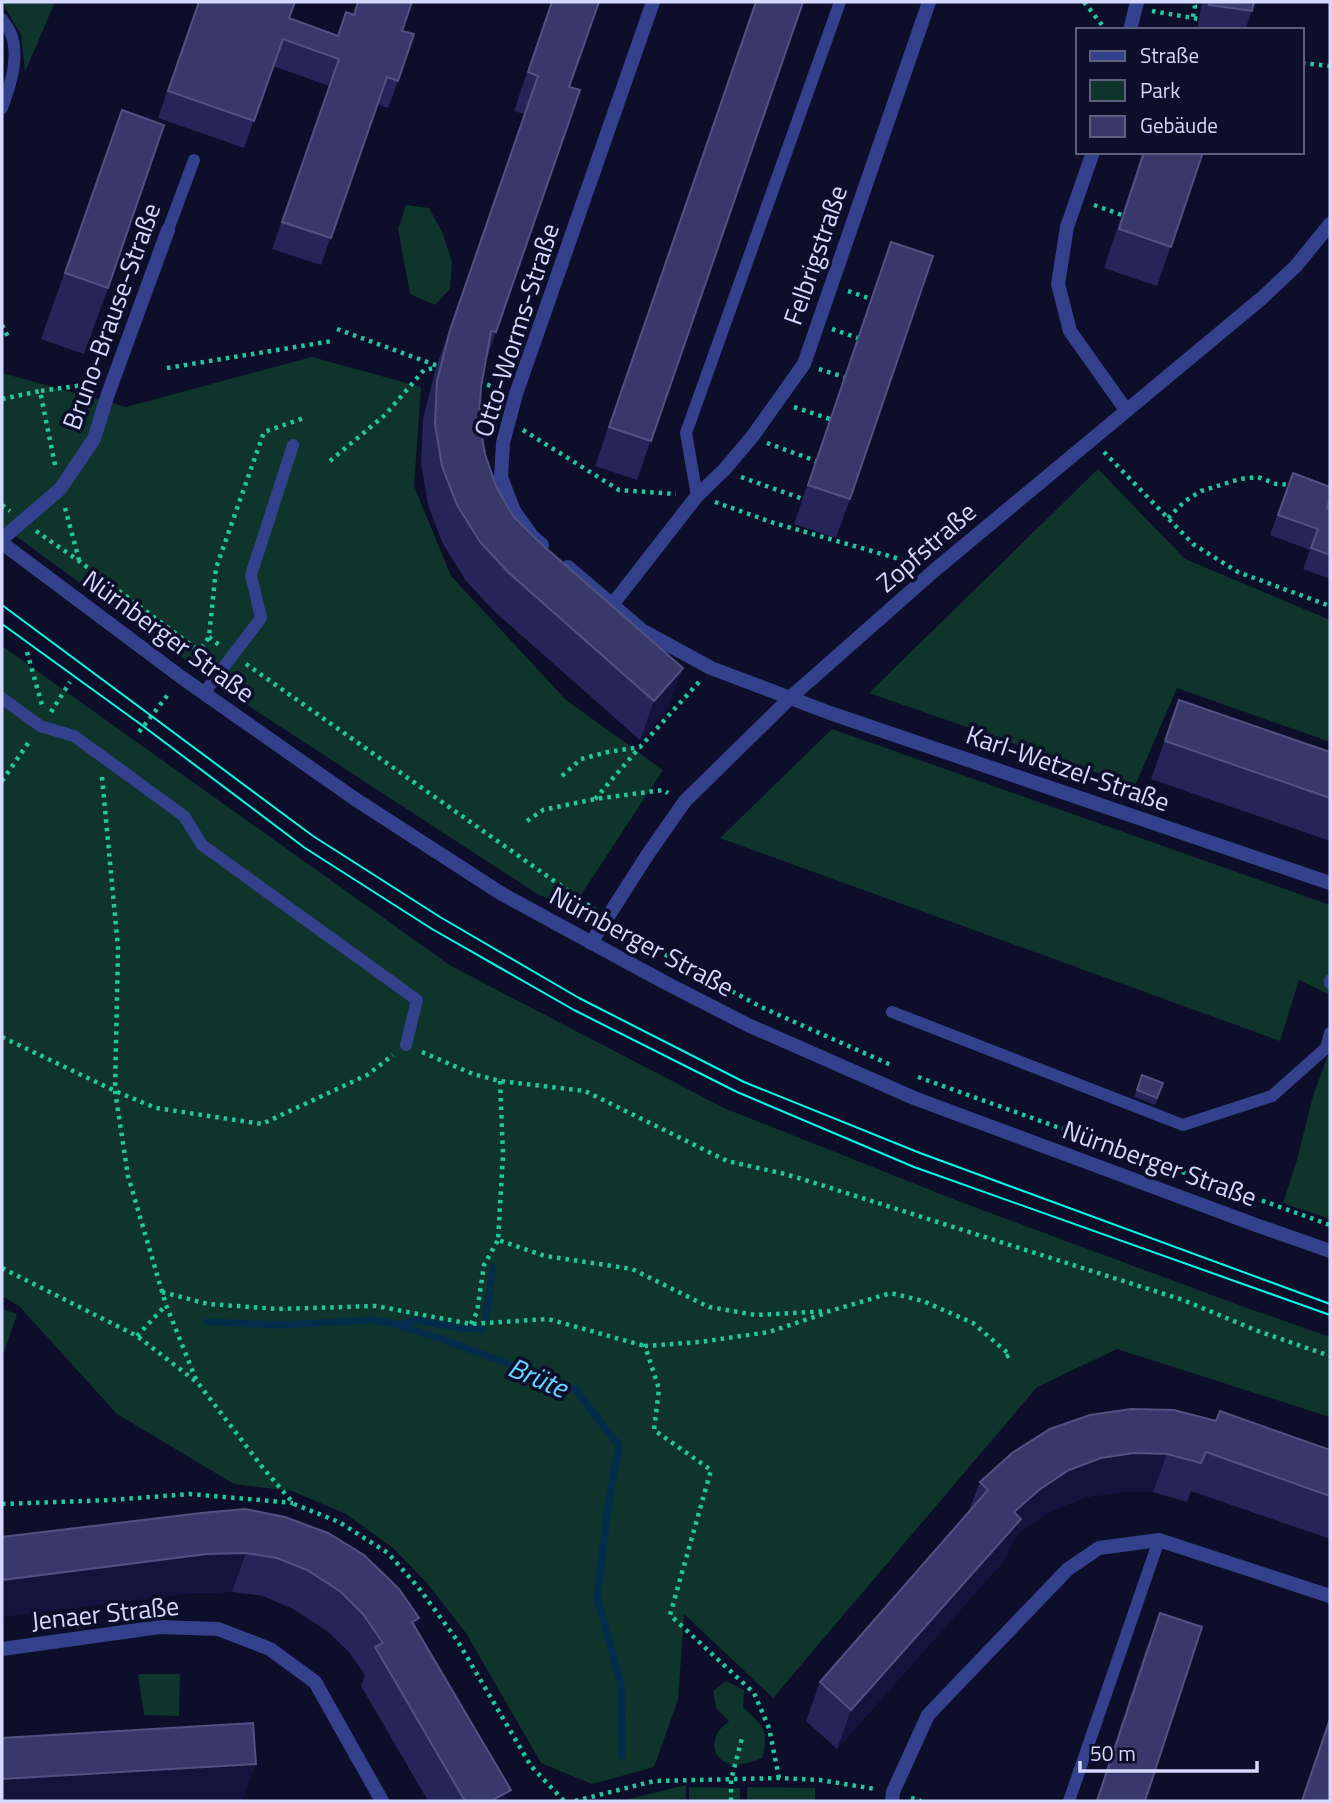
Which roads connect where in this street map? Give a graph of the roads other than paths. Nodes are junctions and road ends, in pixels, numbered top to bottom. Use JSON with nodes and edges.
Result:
{"nodes":[{"id":1,"x":653,"y":2,"type":"edge"},
{"id":2,"x":840,"y":2,"type":"edge"},
{"id":3,"x":929,"y":2,"type":"edge"},
{"id":4,"x":1137,"y":5,"type":"edge"},
{"id":5,"x":2,"y":19,"type":"edge"},
{"id":6,"x":1131,"y":28,"type":"edge"},
{"id":7,"x":2,"y":108,"type":"edge"},
{"id":8,"x":1092,"y":154,"type":"edge"},
{"id":9,"x":194,"y":160,"type":"dead end"},
{"id":10,"x":1330,"y":224,"type":"edge"},
{"id":11,"x":168,"y":230,"type":"joint"},
{"id":12,"x":1126,"y":410,"type":"junction"},
{"id":13,"x":293,"y":445,"type":"dead end"},
{"id":14,"x":697,"y":496,"type":"junction"},
{"id":15,"x":2,"y":541,"type":"edge"},
{"id":16,"x":612,"y":605,"type":"junction"},
{"id":17,"x":204,"y":693,"type":"junction"},
{"id":18,"x":791,"y":697,"type":"junction"},
{"id":19,"x":2,"y":698,"type":"edge"},
{"id":20,"x":1330,"y":884,"type":"edge"},
{"id":21,"x":591,"y":943,"type":"junction"},
{"id":22,"x":891,"y":1012,"type":"dead end"},
{"id":23,"x":1330,"y":1032,"type":"edge"},
{"id":24,"x":405,"y":1045,"type":"road end"},
{"id":25,"x":1330,"y":1251,"type":"edge"},
{"id":26,"x":1159,"y":1540,"type":"junction"},
{"id":27,"x":1330,"y":1596,"type":"edge"},
{"id":28,"x":2,"y":1649,"type":"edge"},
{"id":29,"x":893,"y":1797,"type":"edge"},
{"id":30,"x":382,"y":1801,"type":"edge"},
{"id":31,"x":1069,"y":1801,"type":"edge"}],
"edges":[{"from":1,"to":16,"type":"street","name":"Otto-Worms-Straße"},
{"from":2,"to":14,"type":"lane"},
{"from":3,"to":14,"type":"street","name":"Felbrigstraße"},
{"from":4,"to":6,"type":"street"},
{"from":5,"to":7,"type":"lane"},
{"from":8,"to":12,"type":"street"},
{"from":9,"to":11,"type":"lane","name":"Bruno-Brause-Straße"},
{"from":10,"to":12,"type":"street","name":"Zopfstraße"},
{"from":11,"to":15,"type":"street","name":"Bruno-Brause-Straße"},
{"from":12,"to":18,"type":"street","name":"Zopfstraße"},
{"from":13,"to":17,"type":"lane"},
{"from":14,"to":16,"type":"street","name":"Felbrigstraße"},
{"from":15,"to":17,"type":"street","name":"Nürnberger Straße"},
{"from":16,"to":18,"type":"street","name":"Otto-Worms-Straße"},
{"from":17,"to":21,"type":"street","name":"Nürnberger Straße"},
{"from":18,"to":20,"type":"street","name":"Karl-Wetzel-Straße"},
{"from":18,"to":21,"type":"street","name":"Zopfstraße"},
{"from":19,"to":24,"type":"lane"},
{"from":21,"to":25,"type":"street","name":"Nürnberger Straße"},
{"from":22,"to":23,"type":"lane"},
{"from":26,"to":27,"type":"street"},
{"from":26,"to":29,"type":"street"},
{"from":26,"to":31,"type":"lane"},
{"from":28,"to":30,"type":"street","name":"Jenaer Straße"}]}
